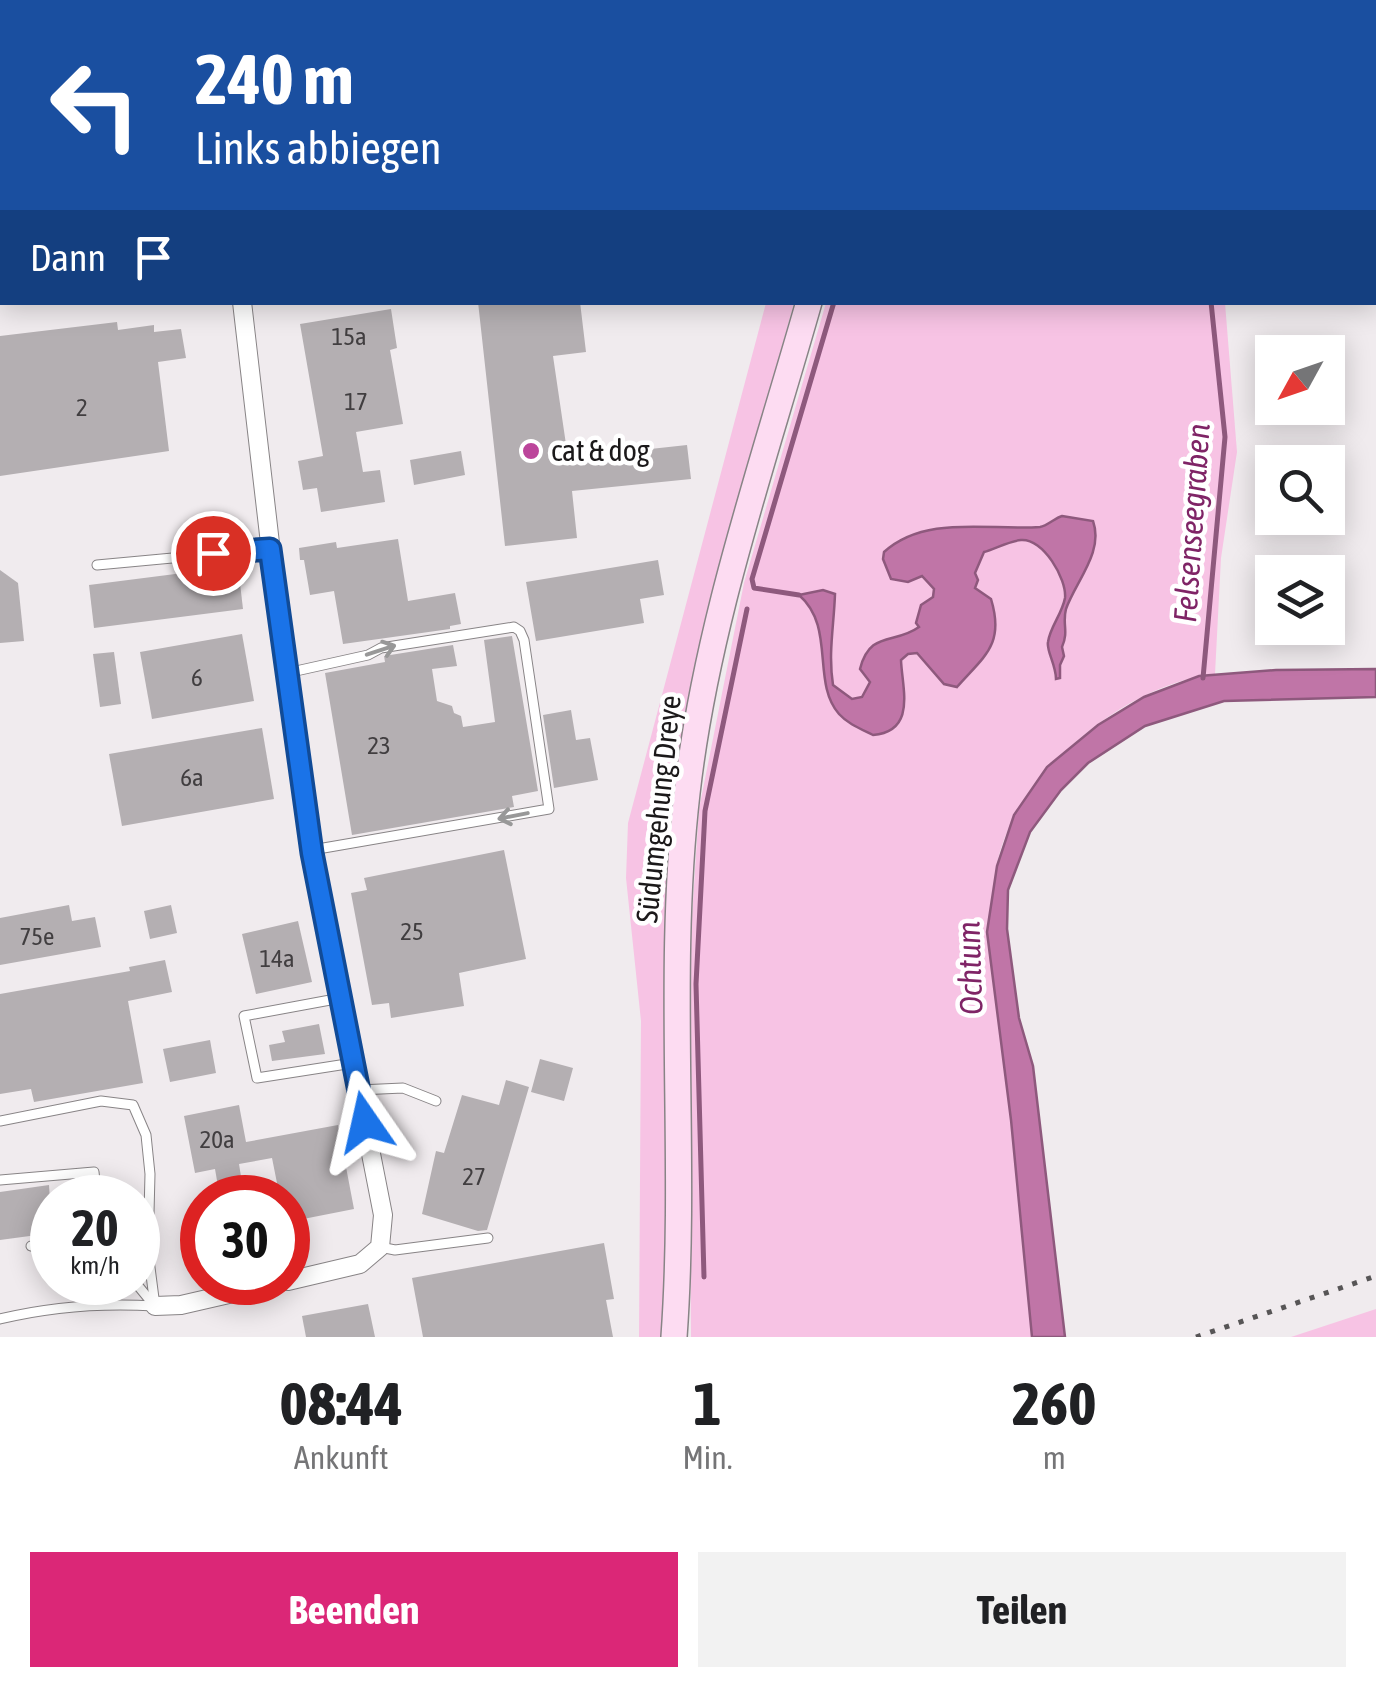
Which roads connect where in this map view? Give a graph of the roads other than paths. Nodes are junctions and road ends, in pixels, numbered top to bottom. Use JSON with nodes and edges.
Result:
{"nodes":[{"id":1,"x":242,"y":305,"type":"edge"},
{"id":2,"x":808,"y":305,"type":"edge"},
{"id":3,"x":270,"y":549,"type":"junction"},
{"id":4,"x":98,"y":565,"type":"dead end"},
{"id":5,"x":287,"y":673,"type":"junction"},
{"id":6,"x":312,"y":850,"type":"junction"},
{"id":7,"x":340,"y":998,"type":"junction"},
{"id":8,"x":353,"y":1064,"type":"junction"},
{"id":9,"x":359,"y":1090,"type":"junction"},
{"id":10,"x":436,"y":1101,"type":"dead end"},
{"id":11,"x":0,"y":1121,"type":"edge"},
{"id":12,"x":59,"y":1175,"type":"edge"},
{"id":13,"x":94,"y":1175,"type":"edge"},
{"id":14,"x":30,"y":1177,"type":"edge"},
{"id":15,"x":0,"y":1180,"type":"edge"},
{"id":16,"x":488,"y":1238,"type":"dead end"},
{"id":17,"x":380,"y":1247,"type":"junction"},
{"id":18,"x":310,"y":1276,"type":"edge"},
{"id":19,"x":181,"y":1305,"type":"edge"},
{"id":20,"x":155,"y":1306,"type":"junction"},
{"id":21,"x":0,"y":1320,"type":"edge"},
{"id":22,"x":674,"y":1337,"type":"edge"}],
"edges":[{"from":1,"to":3,"type":"street"},
{"from":2,"to":22,"type":"main road","name":"Südumgehung Dreye"},
{"from":3,"to":4,"type":"lane"},
{"from":3,"to":5,"type":"street"},
{"from":5,"to":6,"type":"street"},
{"from":5,"to":6,"type":"lane","one_way":true},
{"from":6,"to":7,"type":"street"},
{"from":7,"to":8,"type":"street"},
{"from":7,"to":8,"type":"lane"},
{"from":8,"to":9,"type":"street"},
{"from":9,"to":10,"type":"lane"},
{"from":9,"to":17,"type":"street"},
{"from":11,"to":20,"type":"lane"},
{"from":12,"to":13,"type":"lane"},
{"from":14,"to":15,"type":"lane"},
{"from":16,"to":17,"type":"lane"},
{"from":17,"to":18,"type":"street"},
{"from":19,"to":20,"type":"street"},
{"from":20,"to":21,"type":"lane"}]}
